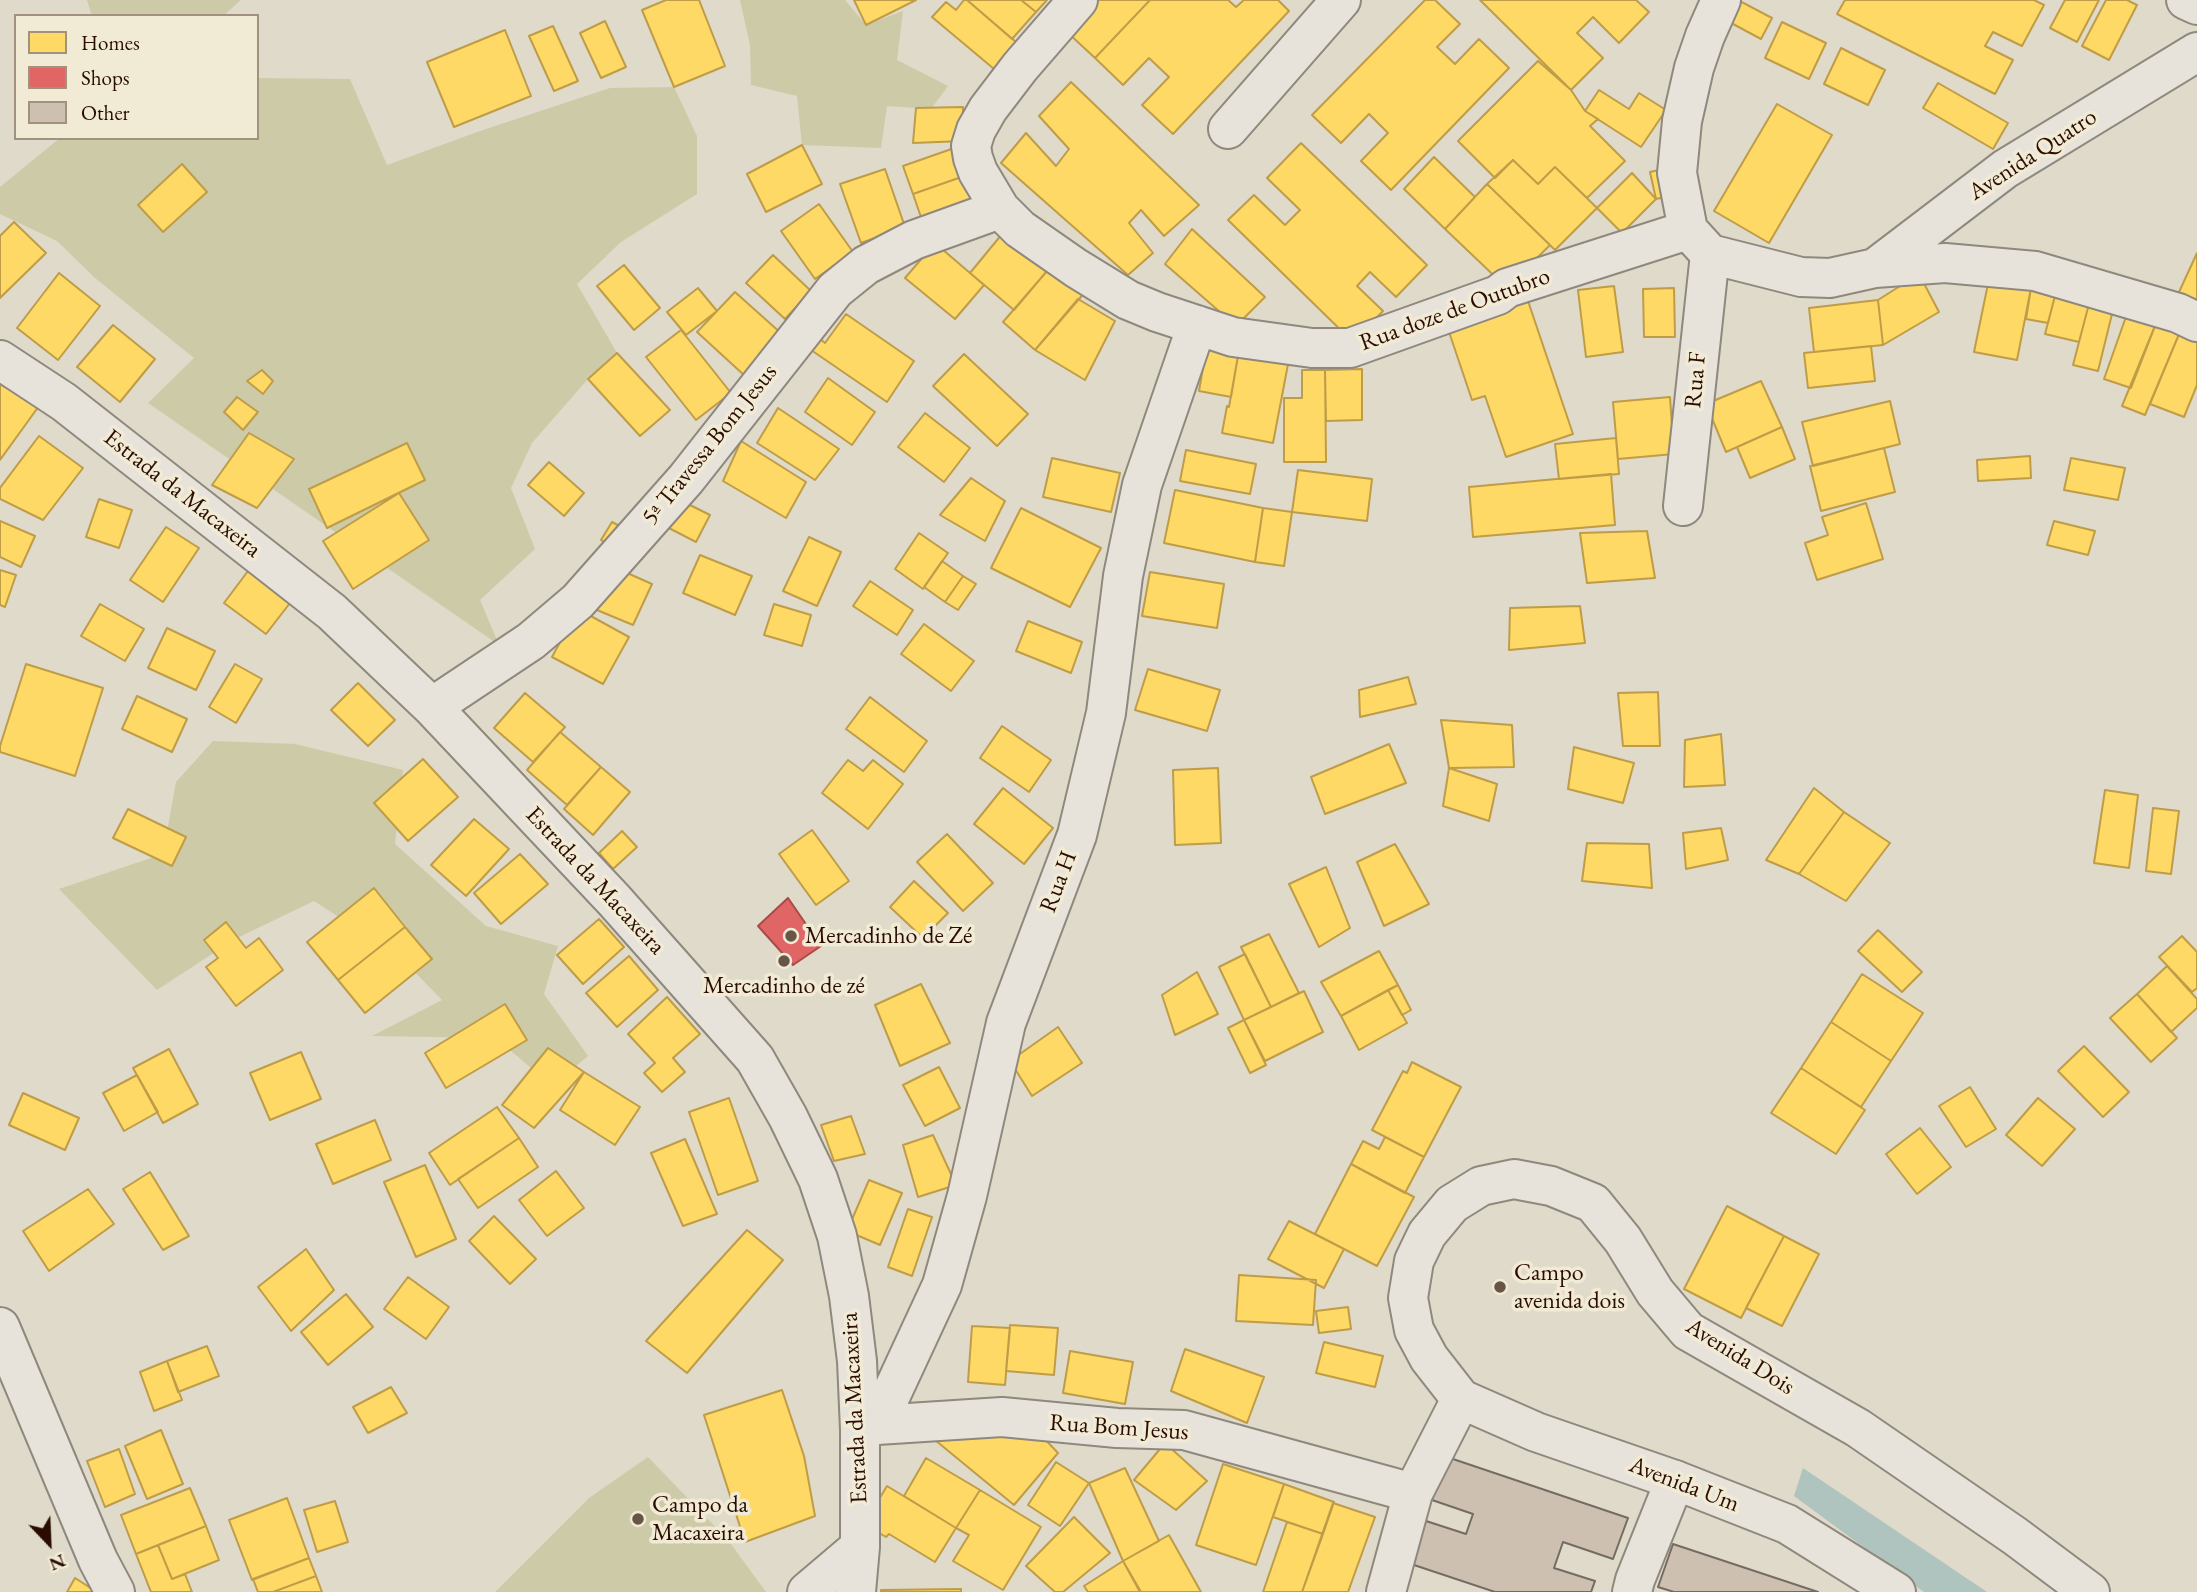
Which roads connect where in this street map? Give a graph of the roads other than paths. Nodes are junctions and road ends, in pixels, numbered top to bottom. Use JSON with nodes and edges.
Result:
{"nodes":[{"id":1,"x":1078,"y":0,"type":"edge"},
{"id":2,"x":1341,"y":0,"type":"edge"},
{"id":3,"x":1721,"y":0,"type":"edge"},
{"id":4,"x":2186,"y":0,"type":"edge"},
{"id":5,"x":2197,"y":5,"type":"edge"},
{"id":6,"x":2197,"y":51,"type":"edge"},
{"id":7,"x":1228,"y":129,"type":"dead end"},
{"id":8,"x":1000,"y":209,"type":"junction"},
{"id":9,"x":1699,"y":242,"type":"junction"},
{"id":10,"x":1875,"y":268,"type":"junction"},
{"id":11,"x":2197,"y":322,"type":"edge"},
{"id":12,"x":1197,"y":325,"type":"junction"},
{"id":13,"x":0,"y":360,"type":"edge"},
{"id":14,"x":1682,"y":506,"type":"dead end"},
{"id":15,"x":432,"y":707,"type":"junction"},
{"id":16,"x":0,"y":1327,"type":"edge"},
{"id":17,"x":1461,"y":1399,"type":"junction"},
{"id":18,"x":868,"y":1427,"type":"junction"},
{"id":19,"x":1675,"y":1480,"type":"junction"},
{"id":20,"x":1413,"y":1493,"type":"junction"},
{"id":21,"x":860,"y":1547,"type":"junction"},
{"id":22,"x":115,"y":1592,"type":"edge"},
{"id":23,"x":807,"y":1592,"type":"edge"},
{"id":24,"x":856,"y":1592,"type":"edge"},
{"id":25,"x":1386,"y":1592,"type":"edge"},
{"id":26,"x":1632,"y":1592,"type":"edge"},
{"id":27,"x":1896,"y":1592,"type":"edge"},
{"id":28,"x":2090,"y":1592,"type":"edge"}],
"edges":[{"from":1,"to":8,"type":"street","name":"Rua doze de Outubro"},
{"from":2,"to":7,"type":"street"},
{"from":3,"to":9,"type":"street"},
{"from":4,"to":5,"type":"street"},
{"from":6,"to":10,"type":"street","name":"Avenida Quatro"},
{"from":8,"to":12,"type":"street","name":"Rua doze de Outubro"},
{"from":8,"to":15,"type":"street","name":"5ª Travessa Bom Jesus"},
{"from":9,"to":10,"type":"street","name":"Avenida Quatro"},
{"from":9,"to":12,"type":"street","name":"Rua doze de Outubro"},
{"from":9,"to":14,"type":"street","name":"Rua F"},
{"from":10,"to":11,"type":"street","name":"Avenida Quatro"},
{"from":12,"to":18,"type":"street","name":"Rua H"},
{"from":13,"to":15,"type":"street","name":"Estrada da Macaxeira"},
{"from":15,"to":18,"type":"street","name":"Estrada da Macaxeira"},
{"from":16,"to":22,"type":"street"},
{"from":17,"to":19,"type":"street","name":"Avenida Um"},
{"from":17,"to":20,"type":"street"},
{"from":17,"to":28,"type":"street","name":"Avenida Dois"},
{"from":18,"to":20,"type":"street","name":"Rua Bom Jesus"},
{"from":18,"to":21,"type":"street","name":"Estrada da Macaxeira"},
{"from":19,"to":26,"type":"street"},
{"from":19,"to":27,"type":"street","name":"Avenida Um"},
{"from":20,"to":25,"type":"street"},
{"from":21,"to":23,"type":"street"},
{"from":21,"to":24,"type":"street","name":"Estrada da Macaxeira"}]}
